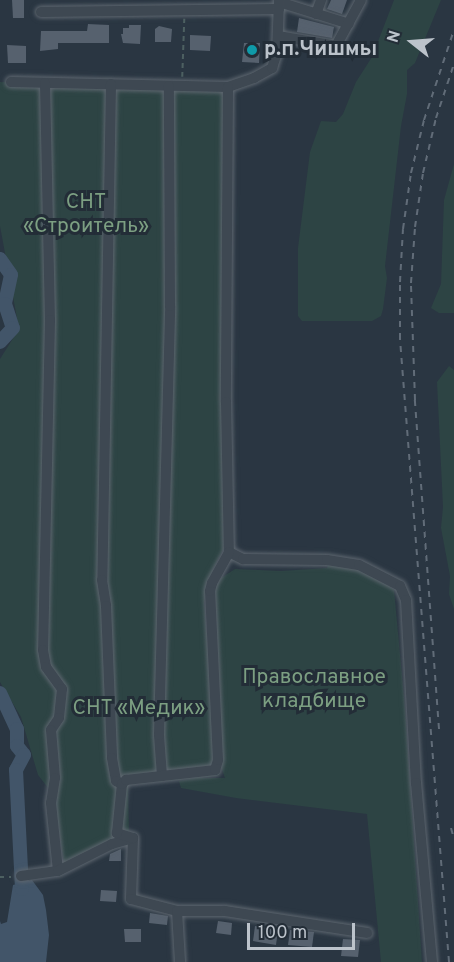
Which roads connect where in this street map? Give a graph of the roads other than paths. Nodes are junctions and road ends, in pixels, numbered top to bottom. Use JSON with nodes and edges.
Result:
{"nodes":[{"id":1,"x":321,"y":0,"type":"edge"},
{"id":2,"x":361,"y":0,"type":"edge"},
{"id":3,"x":279,"y":4,"type":"edge"},
{"id":4,"x":41,"y":12,"type":"dead end"},
{"id":5,"x":316,"y":14,"type":"junction"},
{"id":6,"x":349,"y":24,"type":"junction"},
{"id":7,"x":278,"y":36,"type":"junction"},
{"id":8,"x":11,"y":82,"type":"dead end"},
{"id":9,"x":45,"y":83,"type":"junction"},
{"id":10,"x":111,"y":84,"type":"junction"},
{"id":11,"x":169,"y":86,"type":"junction"},
{"id":12,"x":228,"y":87,"type":"junction"},
{"id":13,"x":229,"y":552,"type":"junction"},
{"id":14,"x":162,"y":776,"type":"junction"},
{"id":15,"x":122,"y":784,"type":"junction"},
{"id":16,"x":133,"y":838,"type":"junction"},
{"id":17,"x":58,"y":871,"type":"junction"},
{"id":18,"x":27,"y":876,"type":"road end"},
{"id":19,"x":177,"y":911,"type":"junction"},
{"id":20,"x":367,"y":933,"type":"dead end"},
{"id":21,"x":180,"y":962,"type":"edge"},
{"id":22,"x":432,"y":962,"type":"edge"}],
"edges":[{"from":1,"to":5,"type":"street"},
{"from":2,"to":6,"type":"street"},
{"from":3,"to":4,"type":"street"},
{"from":3,"to":5,"type":"street"},
{"from":3,"to":7,"type":"street"},
{"from":5,"to":6,"type":"street"},
{"from":6,"to":7,"type":"street"},
{"from":7,"to":12,"type":"street"},
{"from":8,"to":9,"type":"street"},
{"from":9,"to":10,"type":"street"},
{"from":9,"to":17,"type":"street"},
{"from":10,"to":11,"type":"street"},
{"from":10,"to":15,"type":"street"},
{"from":11,"to":12,"type":"street"},
{"from":11,"to":14,"type":"street"},
{"from":12,"to":13,"type":"street"},
{"from":13,"to":14,"type":"street"},
{"from":13,"to":22,"type":"street"},
{"from":14,"to":15,"type":"street"},
{"from":15,"to":16,"type":"street"},
{"from":16,"to":17,"type":"street"},
{"from":16,"to":19,"type":"street"},
{"from":17,"to":18,"type":"street"},
{"from":19,"to":20,"type":"street"},
{"from":19,"to":21,"type":"street"}]}
